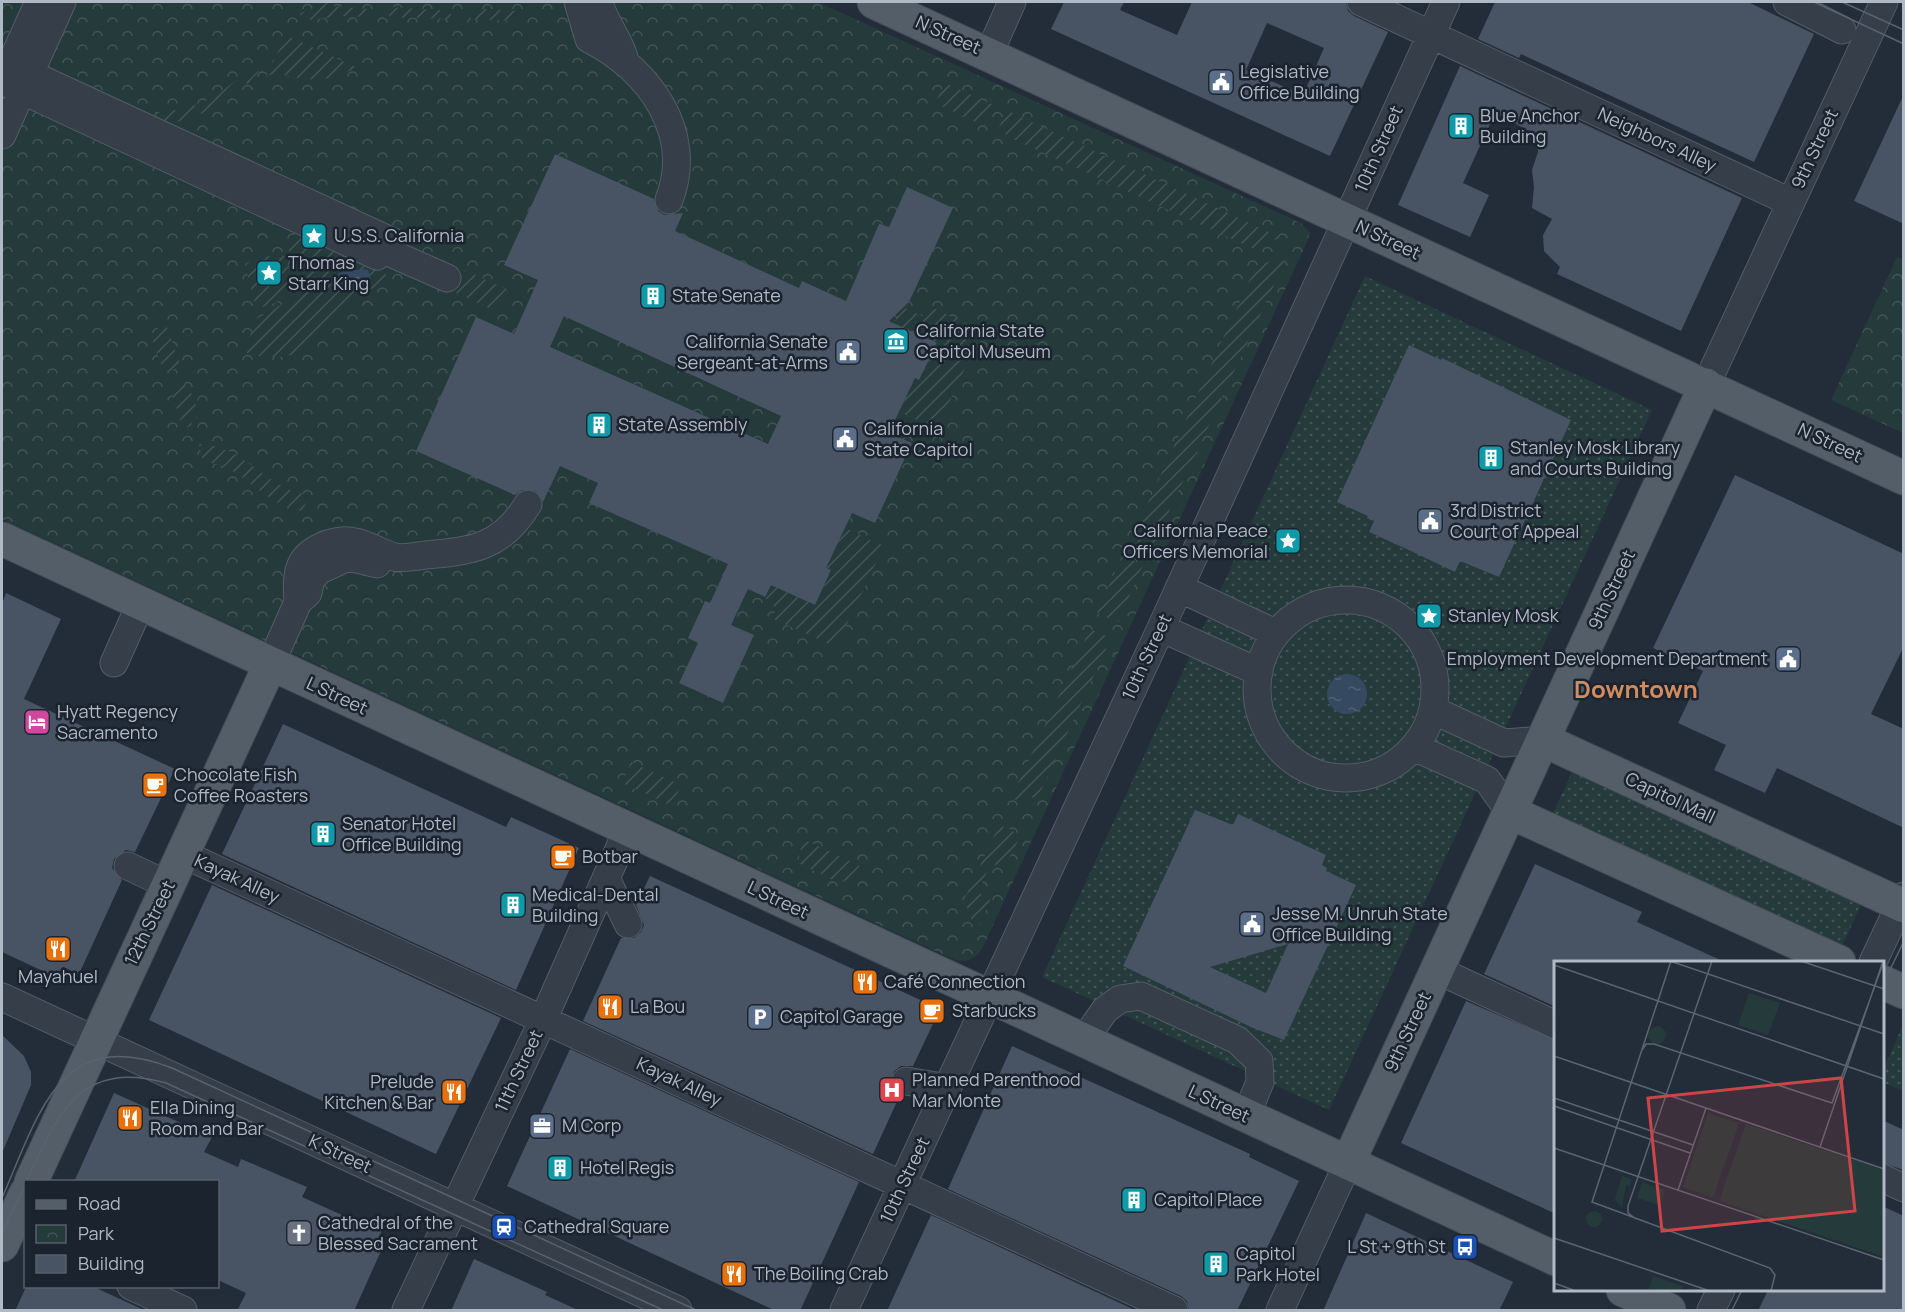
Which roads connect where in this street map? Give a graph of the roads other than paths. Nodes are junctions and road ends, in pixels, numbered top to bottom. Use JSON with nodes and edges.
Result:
{"nodes":[{"id":1,"x":39,"y":2,"type":"edge"},
{"id":2,"x":51,"y":2,"type":"edge"},
{"id":3,"x":62,"y":2,"type":"edge"},
{"id":4,"x":565,"y":2,"type":"edge"},
{"id":5,"x":578,"y":2,"type":"edge"},
{"id":6,"x":599,"y":2,"type":"edge"},
{"id":7,"x":874,"y":2,"type":"edge"},
{"id":8,"x":1012,"y":2,"type":"edge"},
{"id":9,"x":1361,"y":2,"type":"edge"},
{"id":10,"x":1446,"y":2,"type":"edge"},
{"id":11,"x":1787,"y":2,"type":"edge"},
{"id":12,"x":1884,"y":2,"type":"edge"},
{"id":13,"x":1904,"y":12,"type":"edge"},
{"id":14,"x":1842,"y":30,"type":"dead end"},
{"id":15,"x":1431,"y":35,"type":"junction"},
{"id":16,"x":589,"y":39,"type":"junction"},
{"id":17,"x":989,"y":54,"type":"junction"},
{"id":18,"x":626,"y":62,"type":"junction"},
{"id":19,"x":11,"y":80,"type":"edge"},
{"id":20,"x":2,"y":135,"type":"edge"},
{"id":21,"x":669,"y":200,"type":"dead end"},
{"id":22,"x":1790,"y":202,"type":"junction"},
{"id":23,"x":1347,"y":221,"type":"junction"},
{"id":24,"x":447,"y":278,"type":"dead end"},
{"id":25,"x":1706,"y":385,"type":"junction"},
{"id":26,"x":1904,"y":478,"type":"edge"},
{"id":27,"x":528,"y":504,"type":"dead end"},
{"id":28,"x":2,"y":539,"type":"edge"},
{"id":29,"x":1179,"y":588,"type":"junction"},
{"id":30,"x":141,"y":603,"type":"junction"},
{"id":31,"x":1161,"y":628,"type":"junction"},
{"id":32,"x":1275,"y":633,"type":"junction"},
{"id":33,"x":114,"y":663,"type":"dead end"},
{"id":34,"x":270,"y":664,"type":"junction"},
{"id":35,"x":1259,"y":672,"type":"junction"},
{"id":36,"x":1433,"y":710,"type":"junction"},
{"id":37,"x":1543,"y":740,"type":"junction"},
{"id":38,"x":1414,"y":747,"type":"junction"},
{"id":39,"x":1510,"y":812,"type":"junction"},
{"id":40,"x":627,"y":831,"type":"junction"},
{"id":41,"x":183,"y":855,"type":"junction"},
{"id":42,"x":128,"y":866,"type":"dead end"},
{"id":43,"x":606,"y":878,"type":"junction"},
{"id":44,"x":168,"y":885,"type":"junction"},
{"id":45,"x":1902,"y":902,"type":"edge"},
{"id":46,"x":628,"y":924,"type":"dead end"},
{"id":47,"x":1835,"y":961,"type":"edge"},
{"id":48,"x":1874,"y":961,"type":"edge"},
{"id":49,"x":1437,"y":970,"type":"junction"},
{"id":50,"x":1884,"y":983,"type":"edge"},
{"id":51,"x":1904,"y":992,"type":"edge"},
{"id":52,"x":2,"y":997,"type":"edge"},
{"id":53,"x":988,"y":997,"type":"junction"},
{"id":54,"x":543,"y":1020,"type":"junction"},
{"id":55,"x":1554,"y":1024,"type":"edge"},
{"id":56,"x":95,"y":1041,"type":"junction"},
{"id":57,"x":1083,"y":1041,"type":"junction"},
{"id":58,"x":906,"y":1081,"type":"dead end"},
{"id":59,"x":948,"y":1088,"type":"junction"},
{"id":60,"x":1246,"y":1116,"type":"junction"},
{"id":61,"x":1348,"y":1163,"type":"junction"},
{"id":62,"x":1884,"y":1179,"type":"edge"},
{"id":63,"x":32,"y":1180,"type":"edge"},
{"id":64,"x":903,"y":1186,"type":"junction"},
{"id":65,"x":1904,"y":1188,"type":"edge"},
{"id":66,"x":24,"y":1198,"type":"edge"},
{"id":67,"x":455,"y":1207,"type":"junction"},
{"id":68,"x":9,"y":1235,"type":"edge"},
{"id":69,"x":1554,"y":1257,"type":"edge"},
{"id":70,"x":133,"y":1288,"type":"edge"},
{"id":71,"x":1625,"y":1291,"type":"edge"},
{"id":72,"x":1721,"y":1291,"type":"edge"},
{"id":73,"x":183,"y":1311,"type":"edge"},
{"id":74,"x":406,"y":1311,"type":"edge"},
{"id":75,"x":678,"y":1311,"type":"edge"},
{"id":76,"x":844,"y":1311,"type":"edge"},
{"id":77,"x":1174,"y":1311,"type":"edge"},
{"id":78,"x":1280,"y":1311,"type":"edge"},
{"id":79,"x":1669,"y":1311,"type":"edge"},
{"id":80,"x":1711,"y":1311,"type":"edge"}],
"edges":[{"from":1,"to":19,"type":"street"},
{"from":2,"to":19,"type":"street"},
{"from":3,"to":19,"type":"street"},
{"from":4,"to":16,"type":"street"},
{"from":5,"to":16,"type":"street"},
{"from":6,"to":18,"type":"street"},
{"from":7,"to":17,"type":"main road","name":"N Street"},
{"from":8,"to":17,"type":"street"},
{"from":9,"to":15,"type":"street","name":"Neighbors Alley"},
{"from":10,"to":15,"type":"street","name":"10th Street"},
{"from":11,"to":14,"type":"street"},
{"from":12,"to":13,"type":"street"},
{"from":12,"to":22,"type":"street","name":"9th Street"},
{"from":15,"to":22,"type":"street","name":"Neighbors Alley"},
{"from":15,"to":23,"type":"street","name":"10th Street"},
{"from":16,"to":18,"type":"street"},
{"from":17,"to":23,"type":"main road","name":"N Street"},
{"from":18,"to":21,"type":"street"},
{"from":19,"to":20,"type":"street"},
{"from":19,"to":24,"type":"street"},
{"from":22,"to":25,"type":"street","name":"9th Street"},
{"from":23,"to":25,"type":"main road","name":"N Street"},
{"from":23,"to":29,"type":"street","name":"10th Street"},
{"from":25,"to":26,"type":"main road","name":"N Street"},
{"from":25,"to":37,"type":"main road","name":"9th Street"},
{"from":27,"to":34,"type":"street"},
{"from":28,"to":30,"type":"main road","name":"L Street"},
{"from":29,"to":31,"type":"street","name":"10th Street"},
{"from":29,"to":32,"type":"street"},
{"from":30,"to":33,"type":"street"},
{"from":30,"to":34,"type":"main road","name":"L Street"},
{"from":31,"to":35,"type":"street"},
{"from":31,"to":53,"type":"street","name":"10th Street"},
{"from":32,"to":35,"type":"street"},
{"from":32,"to":36,"type":"street"},
{"from":34,"to":40,"type":"main road","name":"L Street"},
{"from":34,"to":41,"type":"main road","name":"12th Street"},
{"from":35,"to":38,"type":"street"},
{"from":36,"to":37,"type":"street","name":"Capitol Mall"},
{"from":36,"to":38,"type":"street"},
{"from":37,"to":39,"type":"main road","name":"9th Street"},
{"from":37,"to":45,"type":"main road","name":"Capitol Mall"},
{"from":38,"to":39,"type":"street"},
{"from":39,"to":47,"type":"main road"},
{"from":39,"to":49,"type":"main road","name":"9th Street"},
{"from":40,"to":43,"type":"street","name":"11th Street"},
{"from":40,"to":53,"type":"main road","name":"L Street"},
{"from":41,"to":44,"type":"main road","name":"12th Street"},
{"from":41,"to":54,"type":"street","name":"Kayak Alley"},
{"from":42,"to":44,"type":"street"},
{"from":43,"to":46,"type":"street"},
{"from":43,"to":54,"type":"street","name":"11th Street"},
{"from":44,"to":56,"type":"main road","name":"12th Street"},
{"from":45,"to":48,"type":"street"},
{"from":49,"to":55,"type":"street"},
{"from":49,"to":61,"type":"main road","name":"9th Street"},
{"from":50,"to":51,"type":"main road"},
{"from":52,"to":56,"type":"street","name":"K Street"},
{"from":53,"to":57,"type":"main road","name":"L Street"},
{"from":53,"to":59,"type":"street","name":"10th Street"},
{"from":54,"to":64,"type":"street","name":"Kayak Alley"},
{"from":54,"to":67,"type":"street","name":"11th Street"},
{"from":56,"to":63,"type":"main road","name":"12th Street"},
{"from":56,"to":67,"type":"street","name":"K Street"},
{"from":57,"to":60,"type":"main road","name":"L Street"},
{"from":57,"to":60,"type":"street"},
{"from":58,"to":59,"type":"street"},
{"from":59,"to":64,"type":"street","name":"10th Street"},
{"from":60,"to":61,"type":"main road","name":"L Street"},
{"from":61,"to":69,"type":"main road","name":"L Street"},
{"from":61,"to":78,"type":"street","name":"9th Street"},
{"from":62,"to":65,"type":"street"},
{"from":64,"to":76,"type":"street","name":"10th Street"},
{"from":64,"to":77,"type":"street","name":"Kayak Alley"},
{"from":66,"to":68,"type":"main road"},
{"from":67,"to":74,"type":"street","name":"11th Street"},
{"from":67,"to":75,"type":"street","name":"K Street"},
{"from":70,"to":73,"type":"street"},
{"from":71,"to":79,"type":"main road"},
{"from":72,"to":80,"type":"street"}]}
